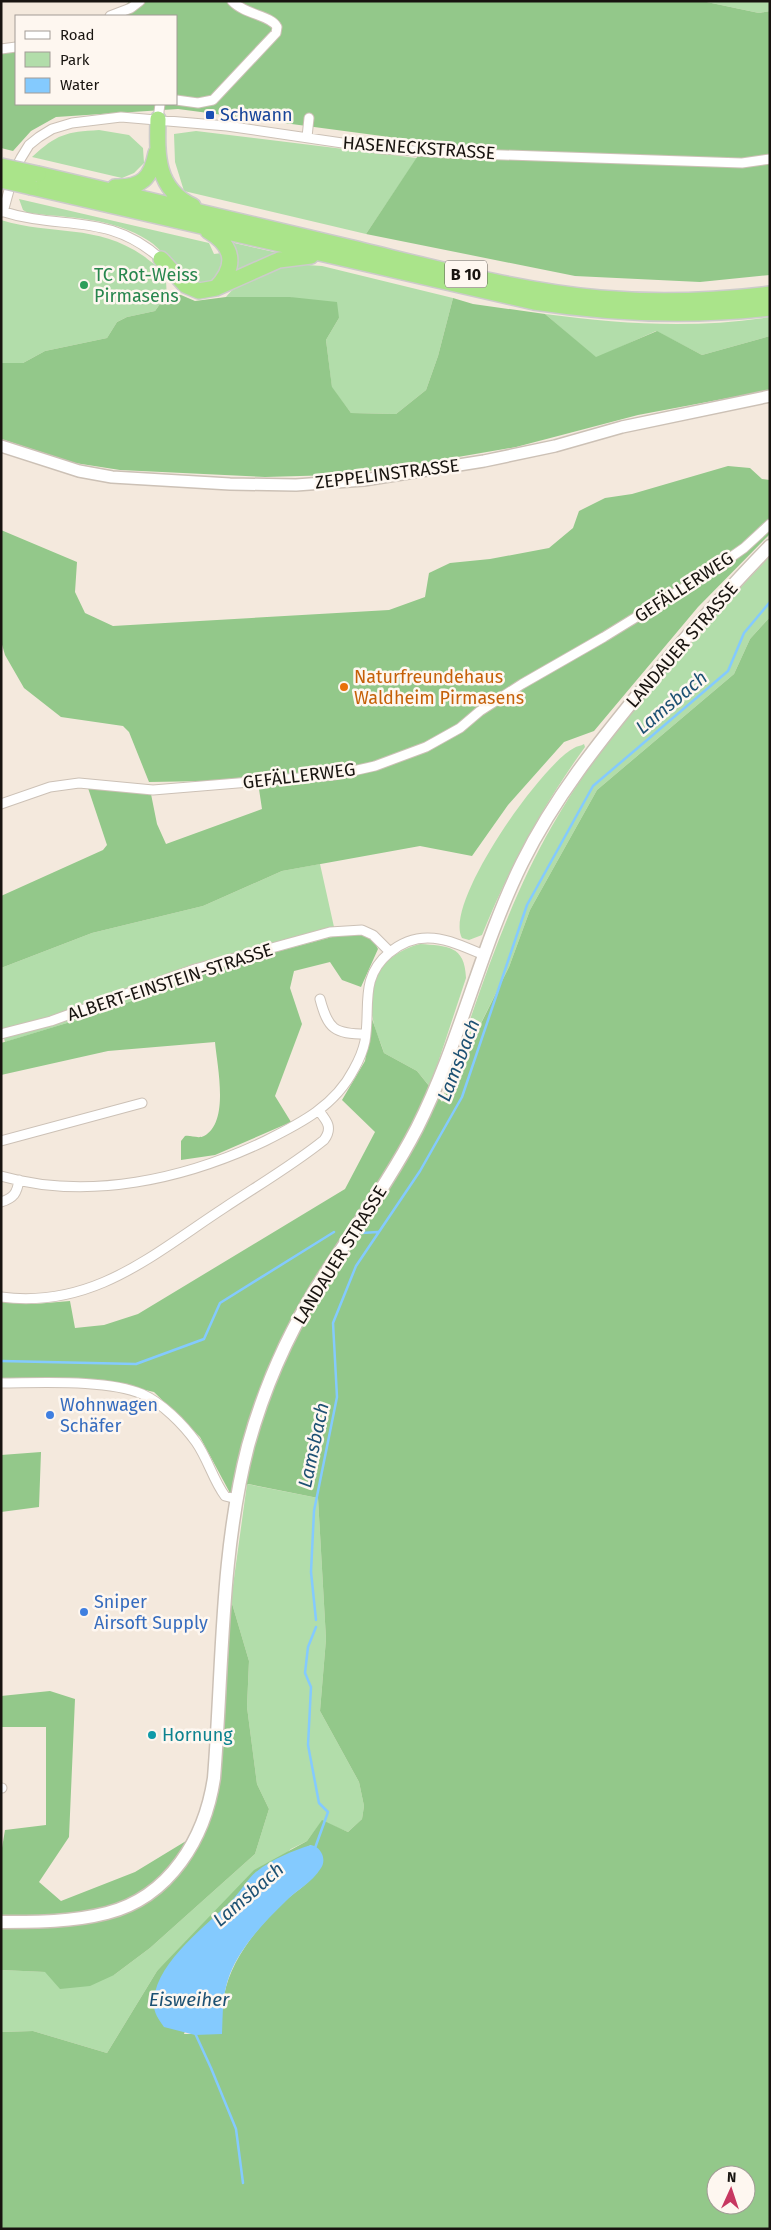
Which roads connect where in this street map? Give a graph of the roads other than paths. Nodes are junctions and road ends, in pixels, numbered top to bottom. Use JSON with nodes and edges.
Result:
{"nodes":[{"id":1,"x":140,"y":1,"type":"edge"},
{"id":2,"x":232,"y":1,"type":"edge"},
{"id":3,"x":113,"y":15,"type":"edge"},
{"id":4,"x":15,"y":47,"type":"edge"},
{"id":5,"x":1,"y":49,"type":"edge"},
{"id":6,"x":178,"y":100,"type":"edge"},
{"id":7,"x":160,"y":105,"type":"edge"},
{"id":8,"x":309,"y":118,"type":"dead end"},
{"id":9,"x":158,"y":119,"type":"junction"},
{"id":10,"x":307,"y":137,"type":"junction"},
{"id":11,"x":158,"y":146,"type":"junction"},
{"id":12,"x":770,"y":160,"type":"edge"},
{"id":13,"x":1,"y":166,"type":"edge"},
{"id":14,"x":1,"y":180,"type":"edge"},
{"id":15,"x":34,"y":180,"type":"junction"},
{"id":16,"x":94,"y":187,"type":"junction"},
{"id":17,"x":2,"y":212,"type":"edge"},
{"id":18,"x":208,"y":214,"type":"junction"},
{"id":19,"x":189,"y":223,"type":"junction"},
{"id":20,"x":161,"y":259,"type":"joint"},
{"id":21,"x":342,"y":259,"type":"junction"},
{"id":22,"x":216,"y":288,"type":"junction"},
{"id":23,"x":770,"y":294,"type":"edge"},
{"id":24,"x":770,"y":308,"type":"edge"},
{"id":25,"x":770,"y":396,"type":"edge"},
{"id":26,"x":1,"y":446,"type":"edge"},
{"id":27,"x":770,"y":524,"type":"edge"},
{"id":28,"x":770,"y":546,"type":"edge"},
{"id":29,"x":1,"y":804,"type":"edge"},
{"id":30,"x":390,"y":952,"type":"junction"},
{"id":31,"x":484,"y":955,"type":"junction"},
{"id":32,"x":320,"y":999,"type":"dead end"},
{"id":33,"x":1,"y":1034,"type":"edge"},
{"id":34,"x":366,"y":1034,"type":"junction"},
{"id":35,"x":142,"y":1103,"type":"dead end"},
{"id":36,"x":319,"y":1111,"type":"junction"},
{"id":37,"x":1,"y":1141,"type":"edge"},
{"id":38,"x":1,"y":1176,"type":"edge"},
{"id":39,"x":19,"y":1180,"type":"junction"},
{"id":40,"x":1,"y":1202,"type":"edge"},
{"id":41,"x":1,"y":1297,"type":"edge"},
{"id":42,"x":1,"y":1382,"type":"edge"},
{"id":43,"x":236,"y":1499,"type":"junction"},
{"id":44,"x":1,"y":1922,"type":"edge"}],
"edges":[{"from":1,"to":3,"type":"street"},
{"from":2,"to":6,"type":"street"},
{"from":4,"to":5,"type":"street"},
{"from":7,"to":9,"type":"street"},
{"from":8,"to":10,"type":"street"},
{"from":9,"to":10,"type":"street","name":"HASENECKSTRASSE"},
{"from":9,"to":11,"type":"highway"},
{"from":9,"to":17,"type":"street","name":"HASENECKSTRASSE"},
{"from":10,"to":12,"type":"street","name":"HASENECKSTRASSE"},
{"from":11,"to":16,"type":"highway"},
{"from":11,"to":18,"type":"highway"},
{"from":13,"to":15,"type":"highway","number":"B 10","bridge":true},
{"from":14,"to":15,"type":"highway","number":"B 10","bridge":true},
{"from":15,"to":16,"type":"highway","number":"B 10"},
{"from":15,"to":19,"type":"highway","number":"B 10"},
{"from":16,"to":18,"type":"highway","number":"B 10"},
{"from":17,"to":20,"type":"street","name":"HASENECKSTRASSE"},
{"from":18,"to":23,"type":"highway","number":"B 10"},
{"from":19,"to":21,"type":"highway","number":"B 10"},
{"from":19,"to":22,"type":"highway"},
{"from":20,"to":22,"type":"highway"},
{"from":21,"to":22,"type":"highway"},
{"from":21,"to":24,"type":"highway","number":"B 10"},
{"from":25,"to":26,"type":"street","name":"ZEPPELINSTRASSE"},
{"from":27,"to":29,"type":"street","name":"GEFÄLLERWEG"},
{"from":28,"to":31,"type":"main road","name":"LANDAUER STRASSE"},
{"from":30,"to":31,"type":"street"},
{"from":30,"to":33,"type":"street","name":"ALBERT-EINSTEIN-STRASSE"},
{"from":30,"to":34,"type":"street"},
{"from":31,"to":43,"type":"main road","name":"LANDAUER STRASSE"},
{"from":32,"to":34,"type":"street"},
{"from":34,"to":36,"type":"street"},
{"from":35,"to":37,"type":"street"},
{"from":36,"to":39,"type":"street"},
{"from":36,"to":41,"type":"street"},
{"from":38,"to":39,"type":"street"},
{"from":39,"to":40,"type":"street"},
{"from":42,"to":43,"type":"street"},
{"from":43,"to":44,"type":"main road","name":"LANDAUER STRASSE"}]}
